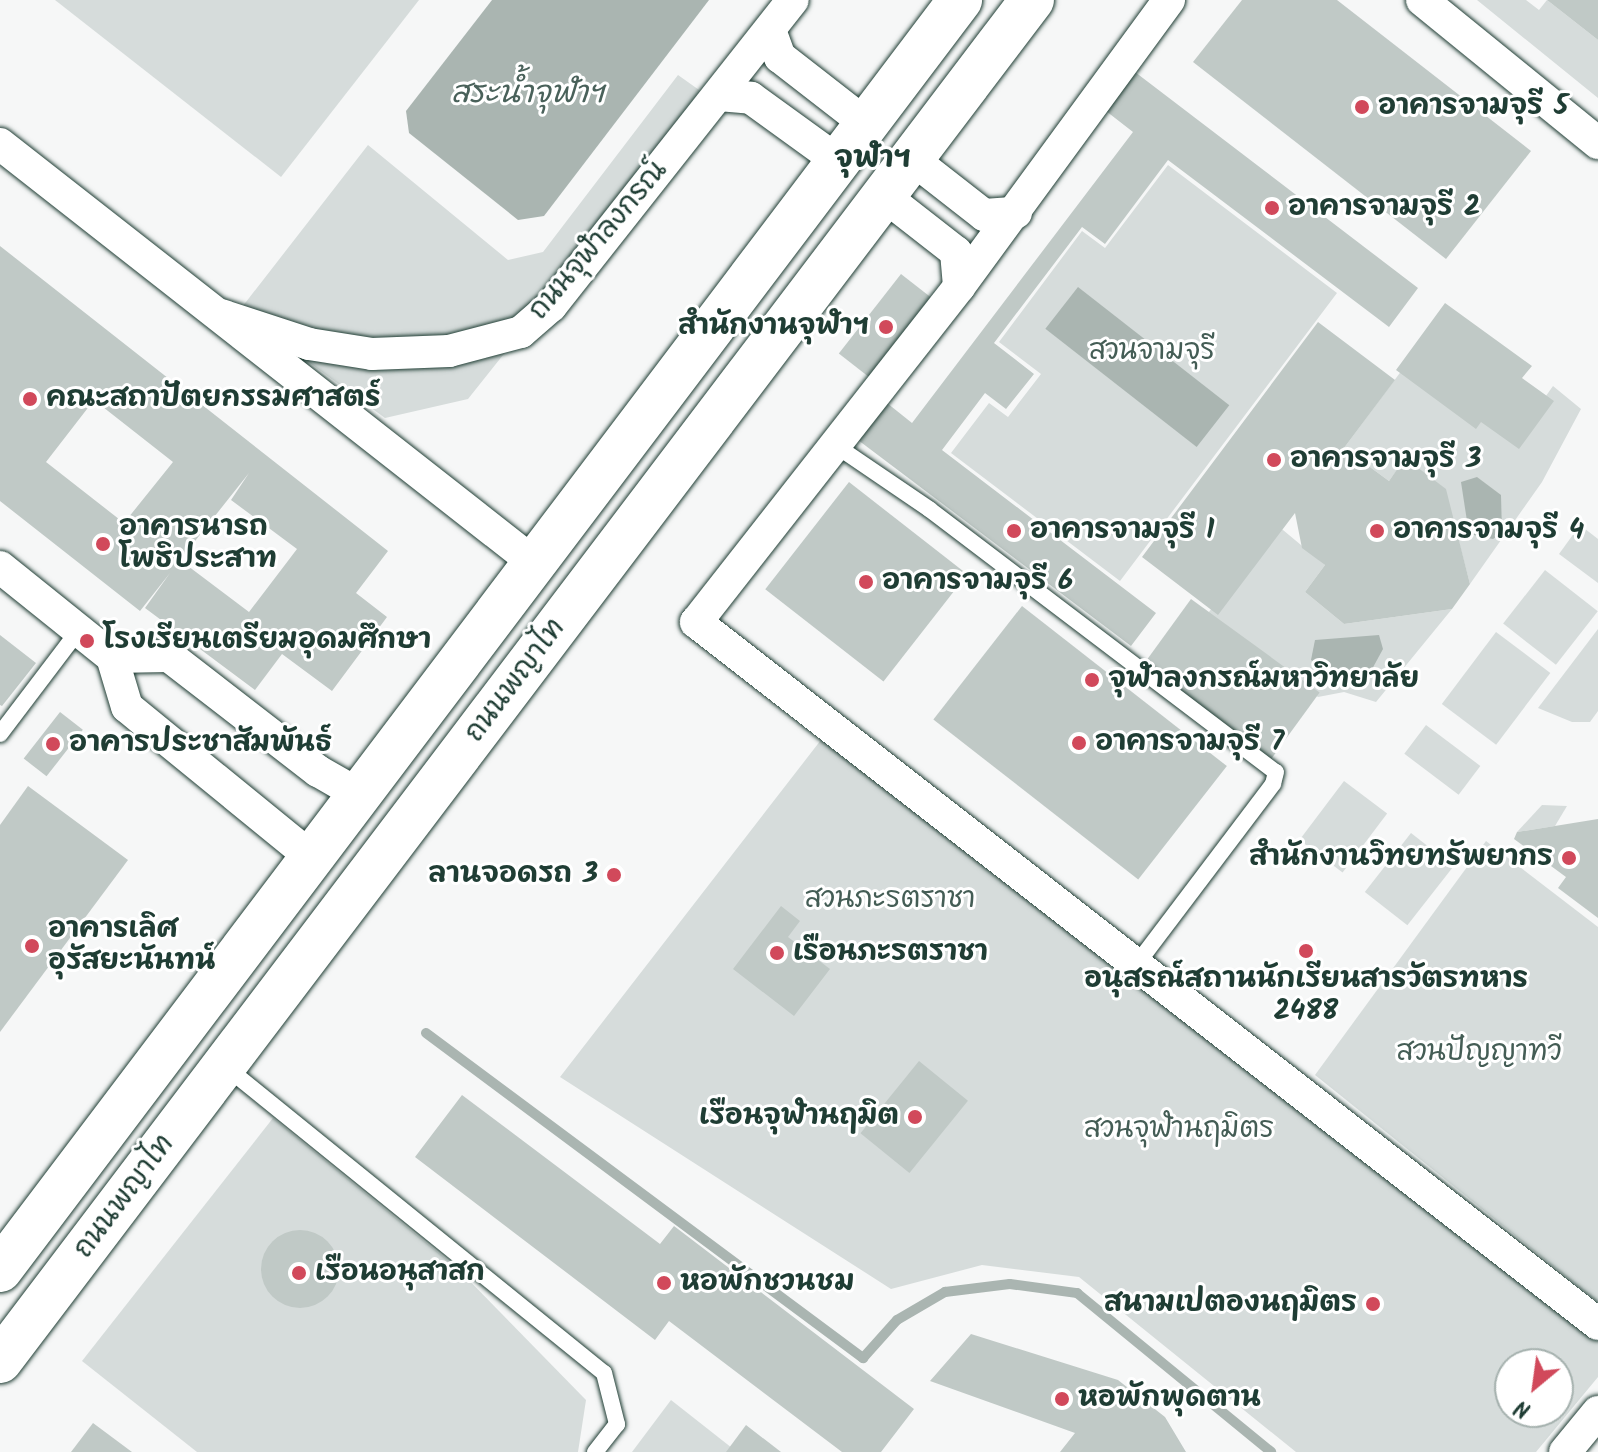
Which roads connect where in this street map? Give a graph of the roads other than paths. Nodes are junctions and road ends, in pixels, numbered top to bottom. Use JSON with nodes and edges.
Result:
{"nodes":[{"id":1,"x":793,"y":0,"type":"edge"},
{"id":2,"x":960,"y":0,"type":"edge"},
{"id":3,"x":1032,"y":0,"type":"edge"},
{"id":4,"x":1169,"y":0,"type":"edge"},
{"id":5,"x":1422,"y":0,"type":"edge"},
{"id":6,"x":770,"y":30,"type":"junction"},
{"id":7,"x":719,"y":95,"type":"junction"},
{"id":8,"x":866,"y":124,"type":"junction"},
{"id":9,"x":1598,"y":143,"type":"edge"},
{"id":10,"x":0,"y":144,"type":"edge"},
{"id":11,"x":911,"y":158,"type":"junction"},
{"id":12,"x":838,"y":161,"type":"junction"},
{"id":13,"x":883,"y":195,"type":"junction"},
{"id":14,"x":1016,"y":213,"type":"junction"},
{"id":15,"x":959,"y":287,"type":"junction"},
{"id":16,"x":221,"y":315,"type":"junction"},
{"id":17,"x":835,"y":445,"type":"junction"},
{"id":18,"x":533,"y":562,"type":"junction"},
{"id":19,"x":0,"y":567,"type":"edge"},
{"id":20,"x":79,"y":630,"type":"junction"},
{"id":21,"x":112,"y":657,"type":"junction"},
{"id":22,"x":0,"y":734,"type":"edge"},
{"id":23,"x":358,"y":794,"type":"junction"},
{"id":24,"x":311,"y":857,"type":"junction"},
{"id":25,"x":1137,"y":964,"type":"junction"},
{"id":26,"x":225,"y":1066,"type":"junction"},
{"id":27,"x":0,"y":1270,"type":"edge"},
{"id":28,"x":1598,"y":1324,"type":"edge"},
{"id":29,"x":0,"y":1361,"type":"edge"},
{"id":30,"x":1598,"y":1412,"type":"edge"},
{"id":31,"x":595,"y":1452,"type":"edge"},
{"id":32,"x":1565,"y":1452,"type":"edge"}],
"edges":[{"from":1,"to":6,"type":"street","name":"ถนนจุฬาลงกรณ์"},
{"from":2,"to":8,"type":"main road","name":"ถนนพญาไท"},
{"from":3,"to":11,"type":"main road","name":"ถนนพญาไท"},
{"from":4,"to":14,"type":"street"},
{"from":5,"to":9,"type":"street"},
{"from":6,"to":7,"type":"street","name":"ถนนจุฬาลงกรณ์"},
{"from":6,"to":8,"type":"street"},
{"from":7,"to":12,"type":"street"},
{"from":7,"to":16,"type":"street","name":"ถนนจุฬาลงกรณ์"},
{"from":8,"to":11,"type":"main road"},
{"from":8,"to":12,"type":"main road","name":"ถนนพญาไท"},
{"from":10,"to":16,"type":"street"},
{"from":11,"to":13,"type":"main road","name":"ถนนพญาไท"},
{"from":11,"to":14,"type":"street"},
{"from":12,"to":13,"type":"main road"},
{"from":12,"to":18,"type":"main road","name":"ถนนพญาไท"},
{"from":13,"to":15,"type":"street"},
{"from":13,"to":26,"type":"main road","name":"ถนนพญาไท"},
{"from":14,"to":15,"type":"street"},
{"from":15,"to":17,"type":"street"},
{"from":16,"to":18,"type":"street"},
{"from":17,"to":25,"type":"street"},
{"from":17,"to":25,"type":"lane"},
{"from":18,"to":23,"type":"main road","name":"ถนนพญาไท"},
{"from":19,"to":20,"type":"street"},
{"from":20,"to":21,"type":"street"},
{"from":20,"to":22,"type":"lane"},
{"from":21,"to":23,"type":"street"},
{"from":21,"to":24,"type":"street"},
{"from":23,"to":24,"type":"main road","name":"ถนนพญาไท"},
{"from":24,"to":27,"type":"main road","name":"ถนนพญาไท"},
{"from":25,"to":28,"type":"street"},
{"from":26,"to":29,"type":"main road","name":"ถนนพญาไท"},
{"from":26,"to":31,"type":"lane"},
{"from":30,"to":32,"type":"street"}]}
